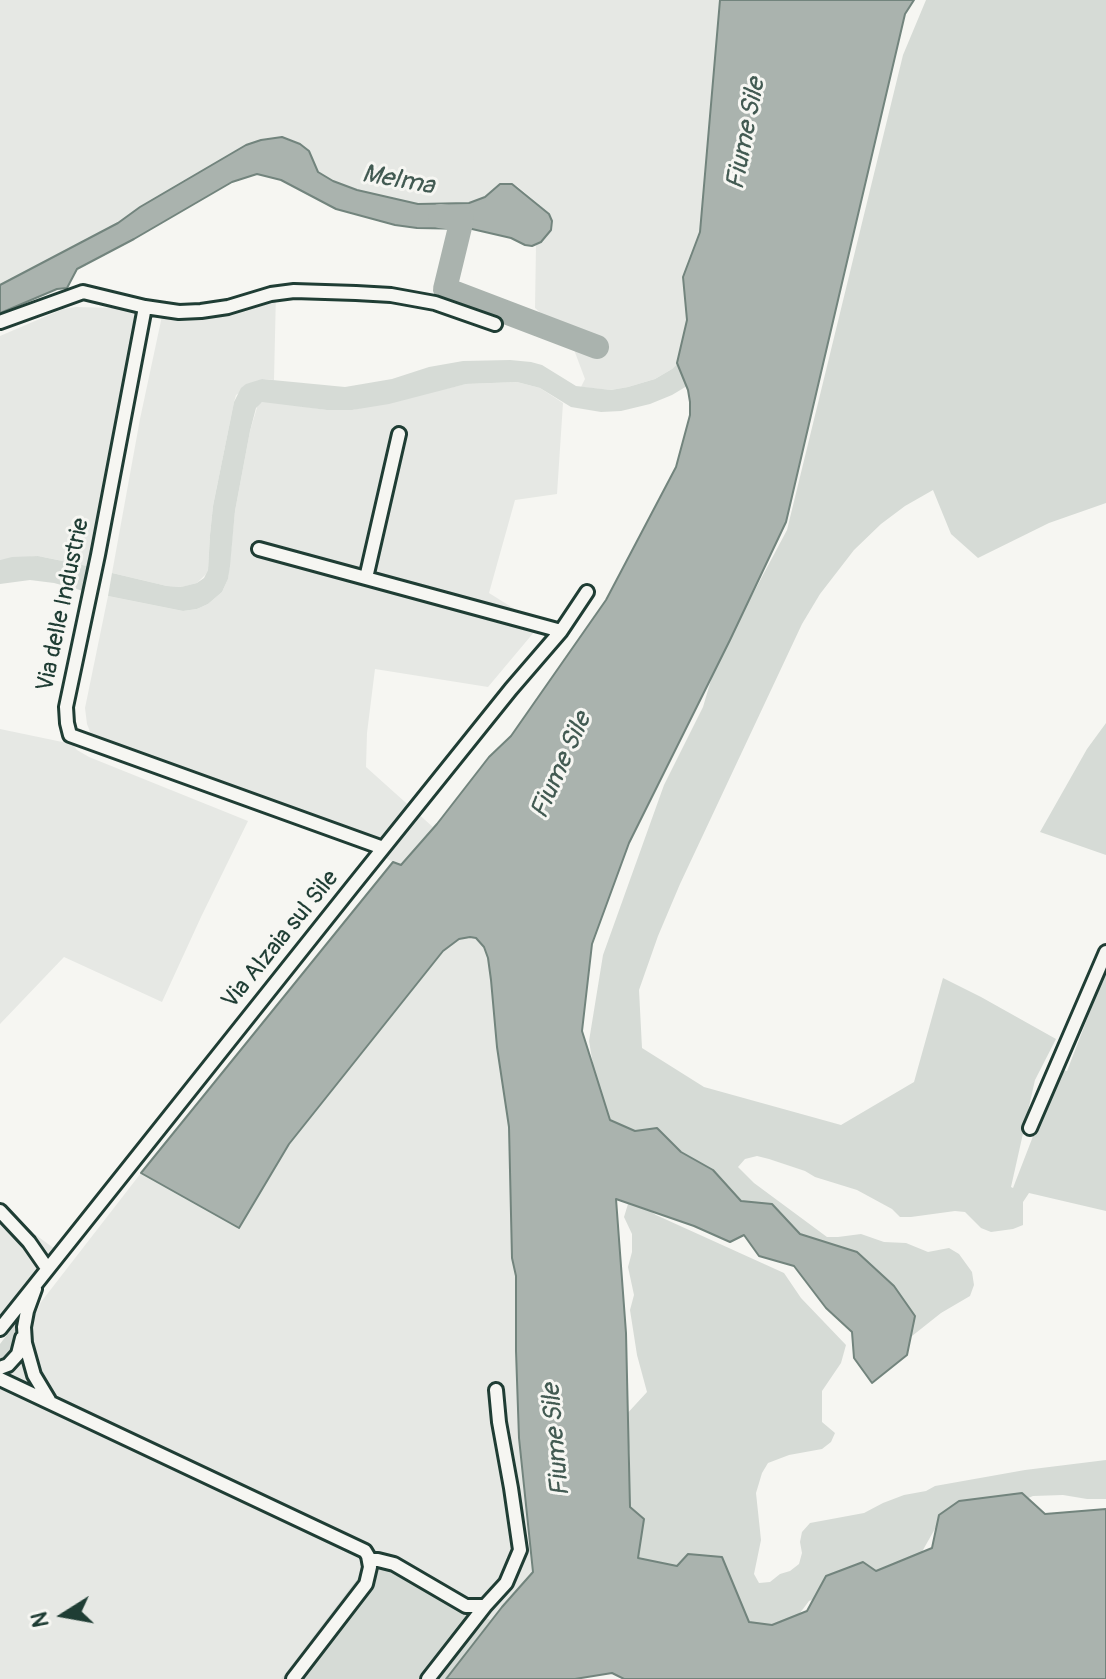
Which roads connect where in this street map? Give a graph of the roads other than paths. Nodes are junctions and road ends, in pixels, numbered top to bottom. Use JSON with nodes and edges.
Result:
{"nodes":[{"id":1,"x":145,"y":307,"type":"junction"},
{"id":2,"x":0,"y":322,"type":"edge"},
{"id":3,"x":495,"y":324,"type":"dead end"},
{"id":4,"x":399,"y":434,"type":"dead end"},
{"id":5,"x":259,"y":549,"type":"dead end"},
{"id":6,"x":366,"y":578,"type":"junction"},
{"id":7,"x":587,"y":592,"type":"dead end"},
{"id":8,"x":561,"y":631,"type":"junction"},
{"id":9,"x":383,"y":848,"type":"junction"},
{"id":10,"x":1106,"y":952,"type":"edge"},
{"id":11,"x":1030,"y":1128,"type":"dead end"},
{"id":12,"x":0,"y":1211,"type":"edge"},
{"id":13,"x":43,"y":1273,"type":"junction"},
{"id":14,"x":24,"y":1327,"type":"junction"},
{"id":15,"x":0,"y":1329,"type":"edge"},
{"id":16,"x":0,"y":1368,"type":"edge"},
{"id":17,"x":0,"y":1379,"type":"edge"},
{"id":18,"x":496,"y":1390,"type":"dead end"},
{"id":19,"x":51,"y":1404,"type":"junction"},
{"id":20,"x":369,"y":1560,"type":"junction"},
{"id":21,"x":485,"y":1606,"type":"junction"},
{"id":22,"x":293,"y":1679,"type":"edge"},
{"id":23,"x":428,"y":1679,"type":"edge"}],
"edges":[{"from":1,"to":2,"type":"street"},
{"from":1,"to":3,"type":"street"},
{"from":1,"to":9,"type":"street","name":"Via delle Industrie"},
{"from":4,"to":6,"type":"street"},
{"from":5,"to":6,"type":"street"},
{"from":6,"to":8,"type":"street"},
{"from":7,"to":8,"type":"street","name":"Via Alzaia sul Sile"},
{"from":8,"to":9,"type":"street","name":"Via Alzaia sul Sile"},
{"from":9,"to":13,"type":"street","name":"Via Alzaia sul Sile"},
{"from":10,"to":11,"type":"street"},
{"from":12,"to":13,"type":"street"},
{"from":13,"to":14,"type":"street","name":"Via Alzaia sul Sile"},
{"from":13,"to":15,"type":"street","name":"Via Alzaia sul Sile"},
{"from":14,"to":16,"type":"street"},
{"from":14,"to":19,"type":"street","name":"Via Alzaia sul Sile"},
{"from":17,"to":19,"type":"street"},
{"from":18,"to":21,"type":"street"},
{"from":19,"to":20,"type":"street"},
{"from":20,"to":21,"type":"street"},
{"from":20,"to":22,"type":"street"},
{"from":21,"to":23,"type":"street"}]}
